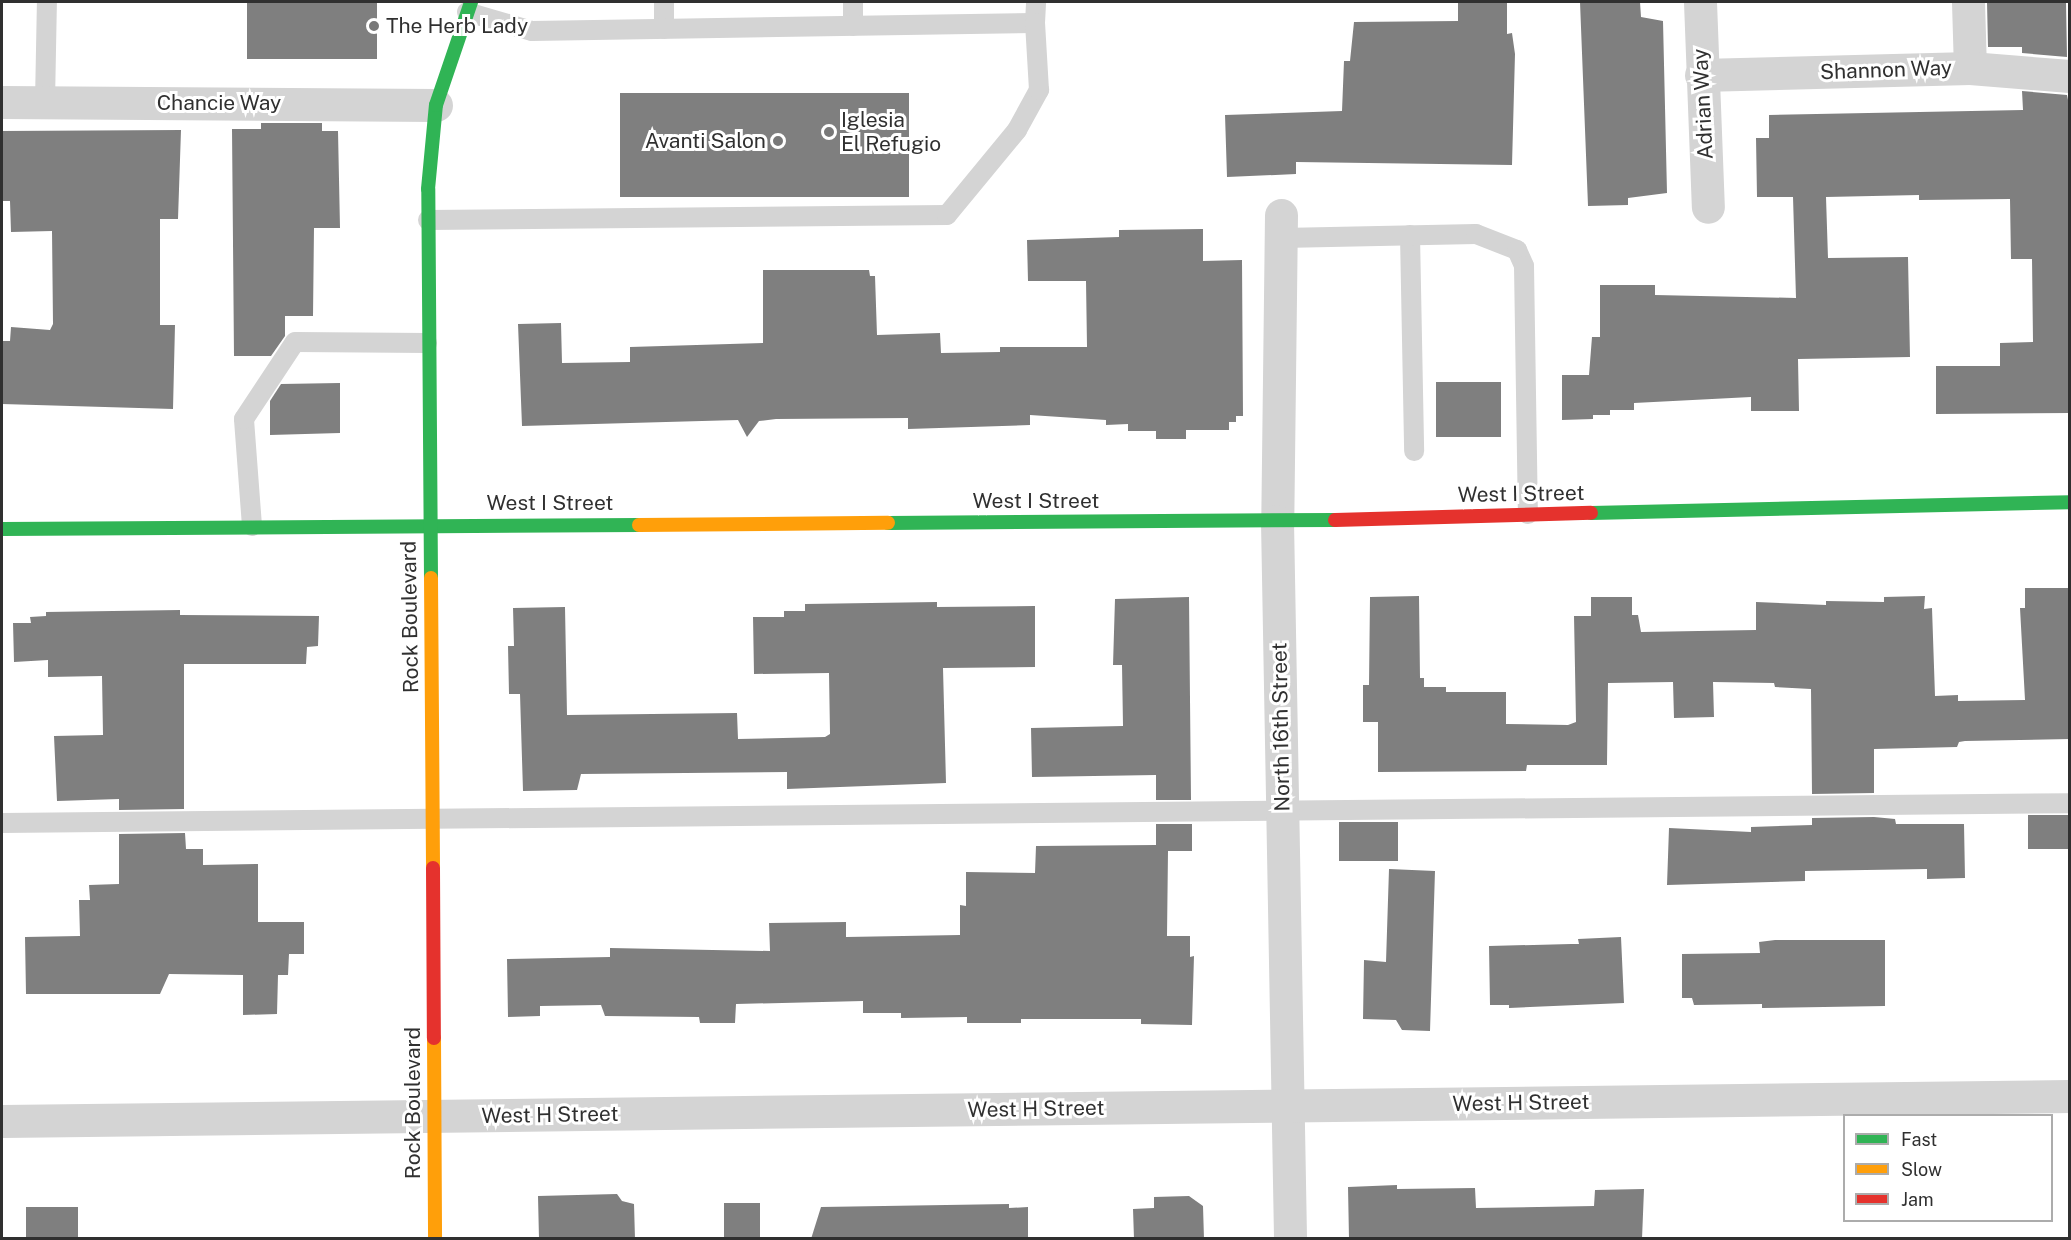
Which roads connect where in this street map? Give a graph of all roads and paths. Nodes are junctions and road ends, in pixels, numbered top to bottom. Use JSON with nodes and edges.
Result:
{"nodes":[{"id":1,"x":47,"y":2,"type":"edge"},
{"id":2,"x":664,"y":2,"type":"edge"},
{"id":3,"x":853,"y":2,"type":"edge"},
{"id":4,"x":1036,"y":2,"type":"edge"},
{"id":5,"x":1700,"y":2,"type":"edge"},
{"id":6,"x":1968,"y":2,"type":"edge"},
{"id":7,"x":469,"y":7,"type":"edge"},
{"id":8,"x":1035,"y":23,"type":"junction"},
{"id":9,"x":854,"y":26,"type":"junction"},
{"id":10,"x":664,"y":29,"type":"junction"},
{"id":11,"x":1970,"y":68,"type":"junction"},
{"id":12,"x":1701,"y":75,"type":"junction"},
{"id":13,"x":2070,"y":76,"type":"edge"},
{"id":14,"x":2,"y":102,"type":"edge"},
{"id":15,"x":45,"y":102,"type":"junction"},
{"id":16,"x":436,"y":105,"type":"junction"},
{"id":17,"x":1708,"y":207,"type":"dead end"},
{"id":18,"x":428,"y":220,"type":"junction"},
{"id":19,"x":1282,"y":226,"type":"joint"},
{"id":20,"x":1410,"y":235,"type":"junction"},
{"id":21,"x":427,"y":342,"type":"junction"},
{"id":22,"x":1414,"y":451,"type":"dead end"},
{"id":23,"x":2070,"y":502,"type":"edge"},
{"id":24,"x":1528,"y":514,"type":"junction"},
{"id":25,"x":1277,"y":521,"type":"junction"},
{"id":26,"x":429,"y":524,"type":"junction"},
{"id":27,"x":252,"y":526,"type":"junction"},
{"id":28,"x":2,"y":529,"type":"edge"},
{"id":29,"x":2070,"y":803,"type":"edge"},
{"id":30,"x":1282,"y":808,"type":"junction"},
{"id":31,"x":434,"y":818,"type":"junction"},
{"id":32,"x":2,"y":823,"type":"edge"},
{"id":33,"x":2070,"y":1096,"type":"edge"},
{"id":34,"x":1288,"y":1106,"type":"junction"},
{"id":35,"x":433,"y":1117,"type":"junction"},
{"id":36,"x":2,"y":1121,"type":"edge"},
{"id":37,"x":435,"y":1239,"type":"edge"},
{"id":38,"x":1290,"y":1239,"type":"edge"}],
"edges":[{"from":1,"to":15,"type":"lane"},
{"from":2,"to":10,"type":"lane"},
{"from":3,"to":9,"type":"lane"},
{"from":4,"to":8,"type":"lane"},
{"from":5,"to":12,"type":"street","name":"Adrian Way"},
{"from":6,"to":11,"type":"street"},
{"from":7,"to":10,"type":"lane"},
{"from":7,"to":16,"type":"street","name":"Rock Boulevard"},
{"from":8,"to":9,"type":"lane"},
{"from":8,"to":18,"type":"lane"},
{"from":9,"to":10,"type":"lane"},
{"from":11,"to":12,"type":"street","name":"Shannon Way"},
{"from":11,"to":13,"type":"street","name":"Shannon Way"},
{"from":12,"to":17,"type":"street","name":"Adrian Way"},
{"from":14,"to":15,"type":"street","name":"Chancie Way"},
{"from":15,"to":16,"type":"street","name":"Chancie Way"},
{"from":16,"to":18,"type":"street","name":"Rock Boulevard"},
{"from":18,"to":21,"type":"street","name":"Rock Boulevard"},
{"from":19,"to":20,"type":"lane"},
{"from":19,"to":25,"type":"street","name":"North 16th Street"},
{"from":20,"to":22,"type":"lane"},
{"from":20,"to":24,"type":"lane"},
{"from":21,"to":26,"type":"street","name":"Rock Boulevard"},
{"from":21,"to":27,"type":"lane"},
{"from":23,"to":24,"type":"street","name":"West I Street"},
{"from":24,"to":25,"type":"street","name":"West I Street"},
{"from":25,"to":26,"type":"street","name":"West I Street"},
{"from":25,"to":30,"type":"street","name":"North 16th Street"},
{"from":26,"to":27,"type":"street","name":"West I Street"},
{"from":26,"to":31,"type":"street","name":"Rock Boulevard"},
{"from":27,"to":28,"type":"street","name":"West I Street"},
{"from":29,"to":30,"type":"lane"},
{"from":30,"to":31,"type":"lane"},
{"from":30,"to":34,"type":"street","name":"North 16th Street"},
{"from":31,"to":32,"type":"lane"},
{"from":31,"to":35,"type":"street","name":"Rock Boulevard"},
{"from":33,"to":34,"type":"street","name":"West H Street"},
{"from":34,"to":35,"type":"street","name":"West H Street"},
{"from":34,"to":38,"type":"street","name":"North 16th Street"},
{"from":35,"to":36,"type":"street","name":"West H Street"},
{"from":35,"to":37,"type":"street","name":"Rock Boulevard"}]}
